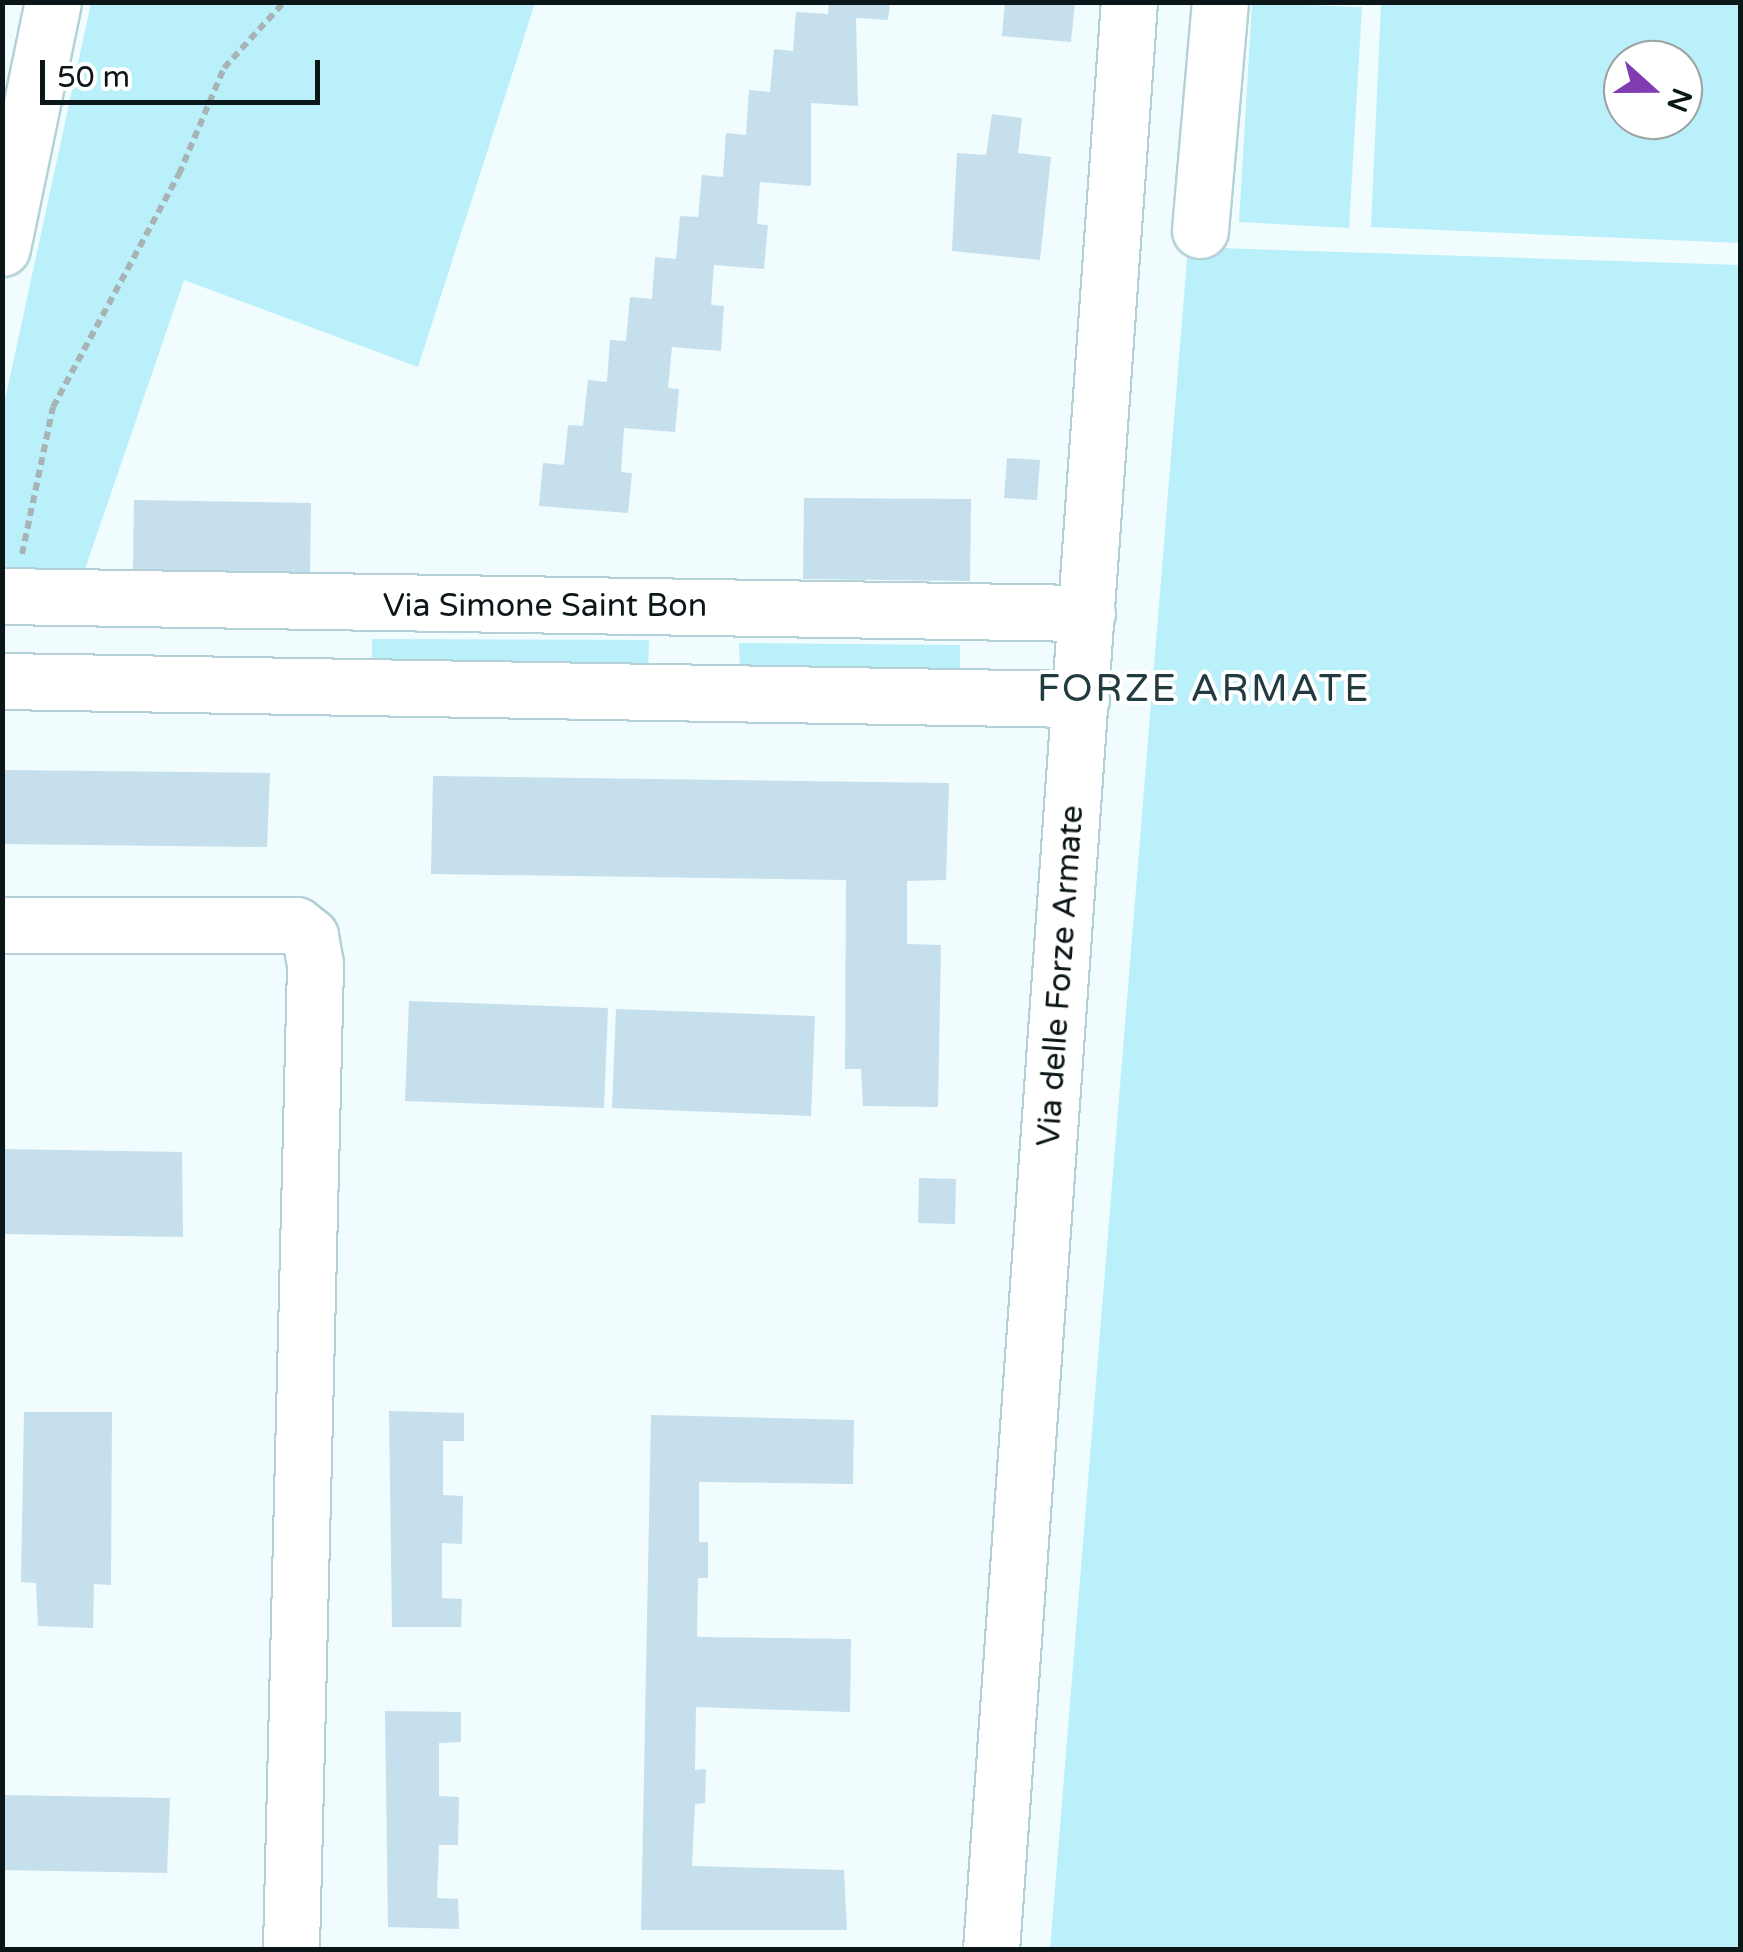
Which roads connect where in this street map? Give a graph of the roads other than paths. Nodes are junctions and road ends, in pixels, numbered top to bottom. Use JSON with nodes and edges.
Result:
{"nodes":[{"id":1,"x":53,"y":2,"type":"edge"},
{"id":2,"x":1129,"y":2,"type":"edge"},
{"id":3,"x":1220,"y":2,"type":"edge"},
{"id":4,"x":1200,"y":230,"type":"dead end"},
{"id":5,"x":2,"y":248,"type":"edge"},
{"id":6,"x":8,"y":596,"type":"edge"},
{"id":7,"x":690,"y":606,"type":"junction"},
{"id":8,"x":1086,"y":612,"type":"junction"},
{"id":9,"x":2,"y":681,"type":"edge"},
{"id":10,"x":691,"y":690,"type":"junction"},
{"id":11,"x":1082,"y":698,"type":"junction"},
{"id":12,"x":2,"y":925,"type":"edge"},
{"id":13,"x":291,"y":1950,"type":"edge"},
{"id":14,"x":991,"y":1950,"type":"edge"}],
"edges":[{"from":1,"to":5,"type":"street"},
{"from":2,"to":8,"type":"street","name":"Via delle Forze Armate"},
{"from":3,"to":4,"type":"street"},
{"from":6,"to":7,"type":"street","name":"Via Simone Saint Bon"},
{"from":7,"to":8,"type":"street","name":"Via Simone Saint Bon"},
{"from":7,"to":10,"type":"street"},
{"from":8,"to":11,"type":"street","name":"Via delle Forze Armate"},
{"from":9,"to":10,"type":"street"},
{"from":10,"to":11,"type":"street"},
{"from":11,"to":14,"type":"street","name":"Via delle Forze Armate"},
{"from":12,"to":13,"type":"street"}]}
